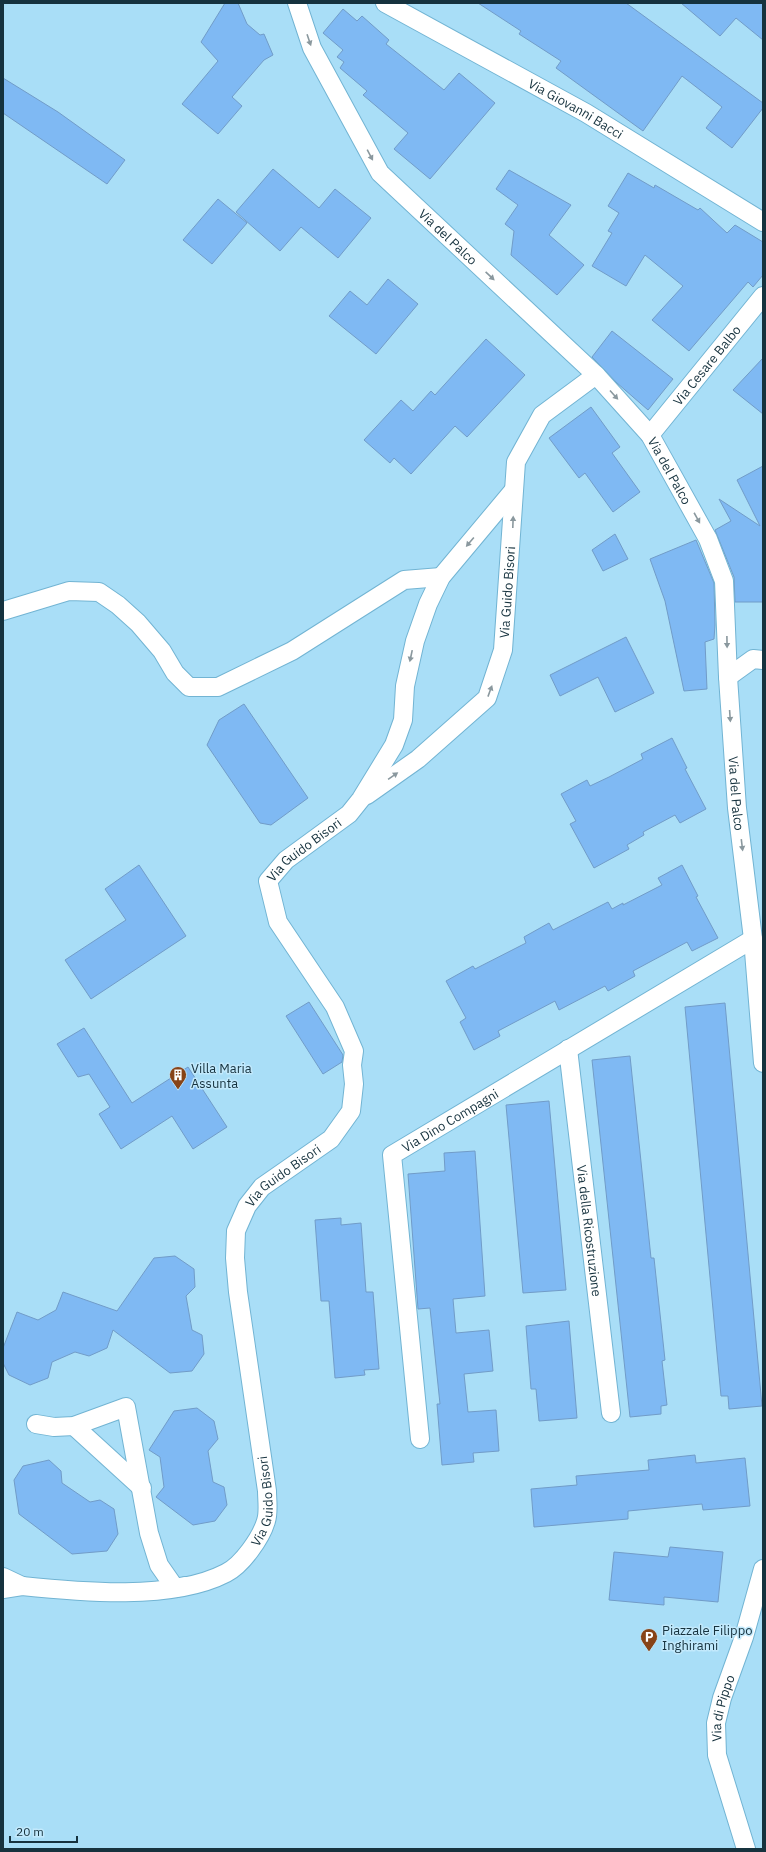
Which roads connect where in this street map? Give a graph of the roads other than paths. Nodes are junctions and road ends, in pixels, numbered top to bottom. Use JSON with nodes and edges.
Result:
{"nodes":[{"id":1,"x":297,"y":3,"type":"edge"},
{"id":2,"x":385,"y":3,"type":"edge"},
{"id":3,"x":763,"y":222,"type":"edge"},
{"id":4,"x":763,"y":296,"type":"edge"},
{"id":5,"x":596,"y":375,"type":"junction"},
{"id":6,"x":650,"y":435,"type":"junction"},
{"id":7,"x":513,"y":490,"type":"junction"},
{"id":8,"x":441,"y":578,"type":"junction"},
{"id":9,"x":3,"y":611,"type":"edge"},
{"id":10,"x":763,"y":660,"type":"edge"},
{"id":11,"x":728,"y":677,"type":"junction"},
{"id":12,"x":361,"y":799,"type":"junction"},
{"id":13,"x":754,"y":939,"type":"junction"},
{"id":14,"x":568,"y":1049,"type":"junction"},
{"id":15,"x":763,"y":1063,"type":"edge"},
{"id":16,"x":611,"y":1413,"type":"dead end"},
{"id":17,"x":36,"y":1424,"type":"dead end"},
{"id":18,"x":74,"y":1426,"type":"junction"},
{"id":19,"x":420,"y":1439,"type":"dead end"},
{"id":20,"x":142,"y":1488,"type":"junction"},
{"id":21,"x":763,"y":1569,"type":"edge"},
{"id":22,"x":3,"y":1577,"type":"edge"},
{"id":23,"x":22,"y":1586,"type":"junction"},
{"id":24,"x":189,"y":1586,"type":"junction"},
{"id":25,"x":3,"y":1589,"type":"edge"},
{"id":26,"x":746,"y":1849,"type":"edge"}],
"edges":[{"from":1,"to":5,"type":"street","name":"Via del Palco","one_way":true},
{"from":2,"to":3,"type":"street","name":"Via Giovanni Bacci"},
{"from":4,"to":6,"type":"street","name":"Via Cesare Balbo"},
{"from":5,"to":6,"type":"street","name":"Via del Palco","one_way":true},
{"from":5,"to":7,"type":"street","name":"Via Guido Bisori"},
{"from":6,"to":11,"type":"street","name":"Via del Palco","one_way":true},
{"from":7,"to":8,"type":"street","name":"Via Guido Bisori","one_way":true},
{"from":12,"to":7,"type":"street","name":"Via Guido Bisori","one_way":true},
{"from":8,"to":9,"type":"street"},
{"from":8,"to":12,"type":"street","name":"Via Guido Bisori","one_way":true},
{"from":10,"to":11,"type":"street"},
{"from":11,"to":13,"type":"street","name":"Via del Palco","one_way":true},
{"from":12,"to":24,"type":"street","name":"Via Guido Bisori"},
{"from":13,"to":14,"type":"street","name":"Via Dino Compagni"},
{"from":13,"to":15,"type":"street","name":"Via del Palco"},
{"from":14,"to":16,"type":"street","name":"Via della Ricostruzione"},
{"from":14,"to":19,"type":"street","name":"Via Dino Compagni"},
{"from":17,"to":18,"type":"street","name":"Via Guido Bisori"},
{"from":18,"to":20,"type":"street"},
{"from":18,"to":20,"type":"street","name":"Via Guido Bisori"},
{"from":20,"to":24,"type":"street","name":"Via Guido Bisori"},
{"from":21,"to":26,"type":"street","name":"Via di Pippo"},
{"from":22,"to":23,"type":"street","name":"Via Guido Bisori"},
{"from":23,"to":24,"type":"street","name":"Via Guido Bisori"},
{"from":23,"to":25,"type":"street","name":"Via Guido Bisori"}]}
